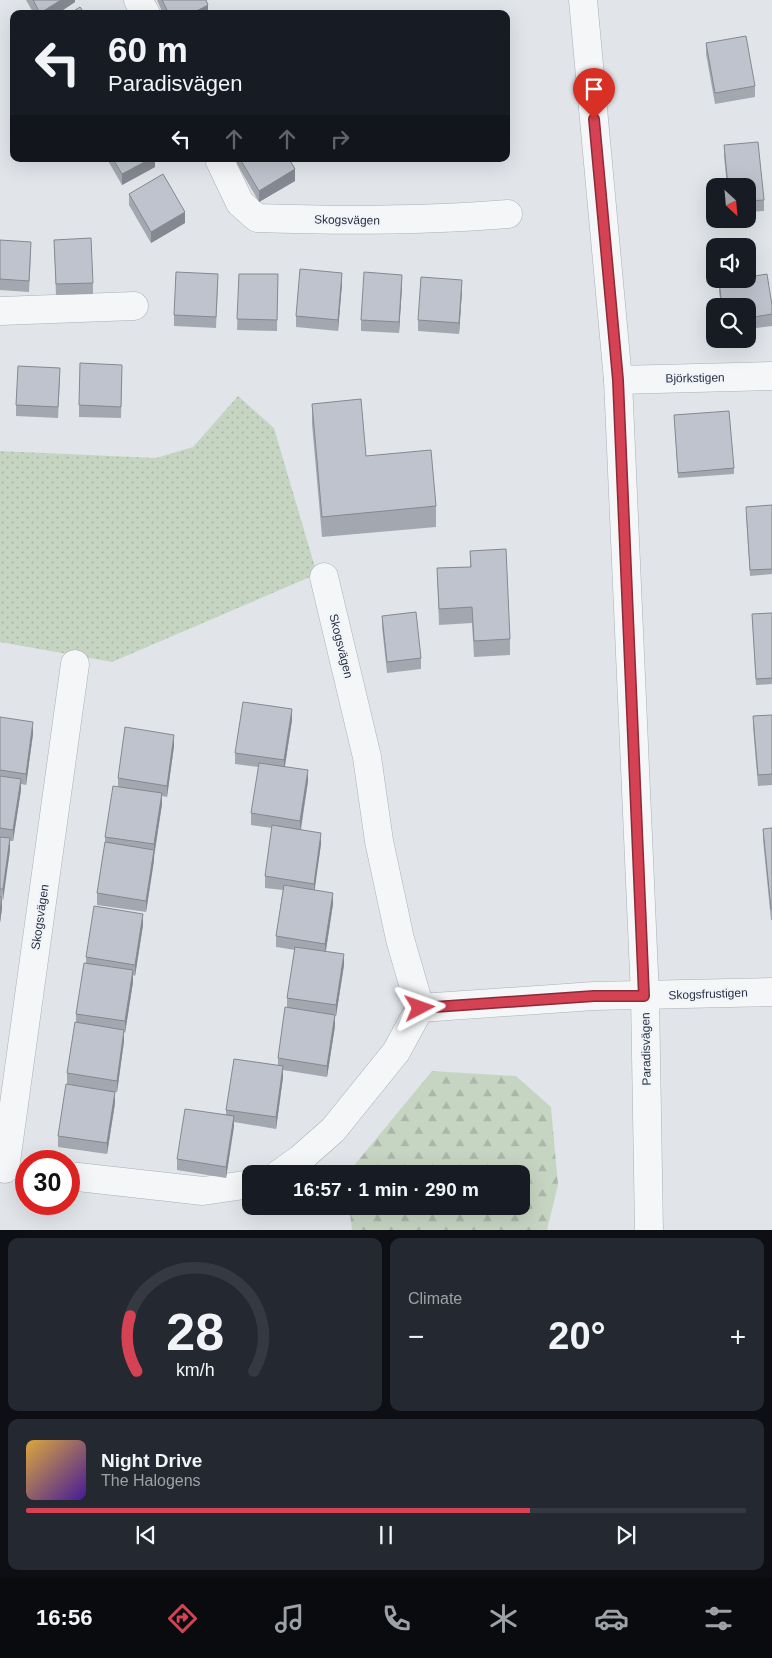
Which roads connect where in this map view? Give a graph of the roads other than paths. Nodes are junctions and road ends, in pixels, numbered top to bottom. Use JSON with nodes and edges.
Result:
{"nodes":[{"id":1,"x":583,"y":0,"type":"edge"},
{"id":2,"x":220,"y":162,"type":"edge"},
{"id":3,"x":508,"y":214,"type":"dead end"},
{"id":4,"x":134,"y":306,"type":"dead end"},
{"id":5,"x":0,"y":311,"type":"edge"},
{"id":6,"x":772,"y":376,"type":"edge"},
{"id":7,"x":618,"y":380,"type":"junction"},
{"id":8,"x":324,"y":577,"type":"dead end"},
{"id":9,"x":75,"y":664,"type":"dead end"},
{"id":10,"x":772,"y":992,"type":"edge"},
{"id":11,"x":644,"y":996,"type":"junction"},
{"id":12,"x":420,"y":1008,"type":"junction"},
{"id":13,"x":292,"y":1165,"type":"edge"},
{"id":14,"x":10,"y":1170,"type":"edge"},
{"id":15,"x":80,"y":1177,"type":"edge"},
{"id":16,"x":242,"y":1186,"type":"edge"},
{"id":17,"x":649,"y":1230,"type":"edge"}],
"edges":[{"from":1,"to":7,"type":"street","name":"Paradisvägen"},
{"from":2,"to":3,"type":"street","name":"Skogsvägen"},
{"from":4,"to":5,"type":"street"},
{"from":6,"to":7,"type":"street","name":"Björkstigen"},
{"from":7,"to":11,"type":"street","name":"Paradisvägen"},
{"from":8,"to":12,"type":"street","name":"Skogsvägen"},
{"from":9,"to":14,"type":"street","name":"Skogsvägen"},
{"from":10,"to":11,"type":"street","name":"Skogsfrustigen"},
{"from":11,"to":12,"type":"street"},
{"from":11,"to":17,"type":"street","name":"Paradisvägen"},
{"from":12,"to":13,"type":"street"},
{"from":15,"to":16,"type":"street"}]}
